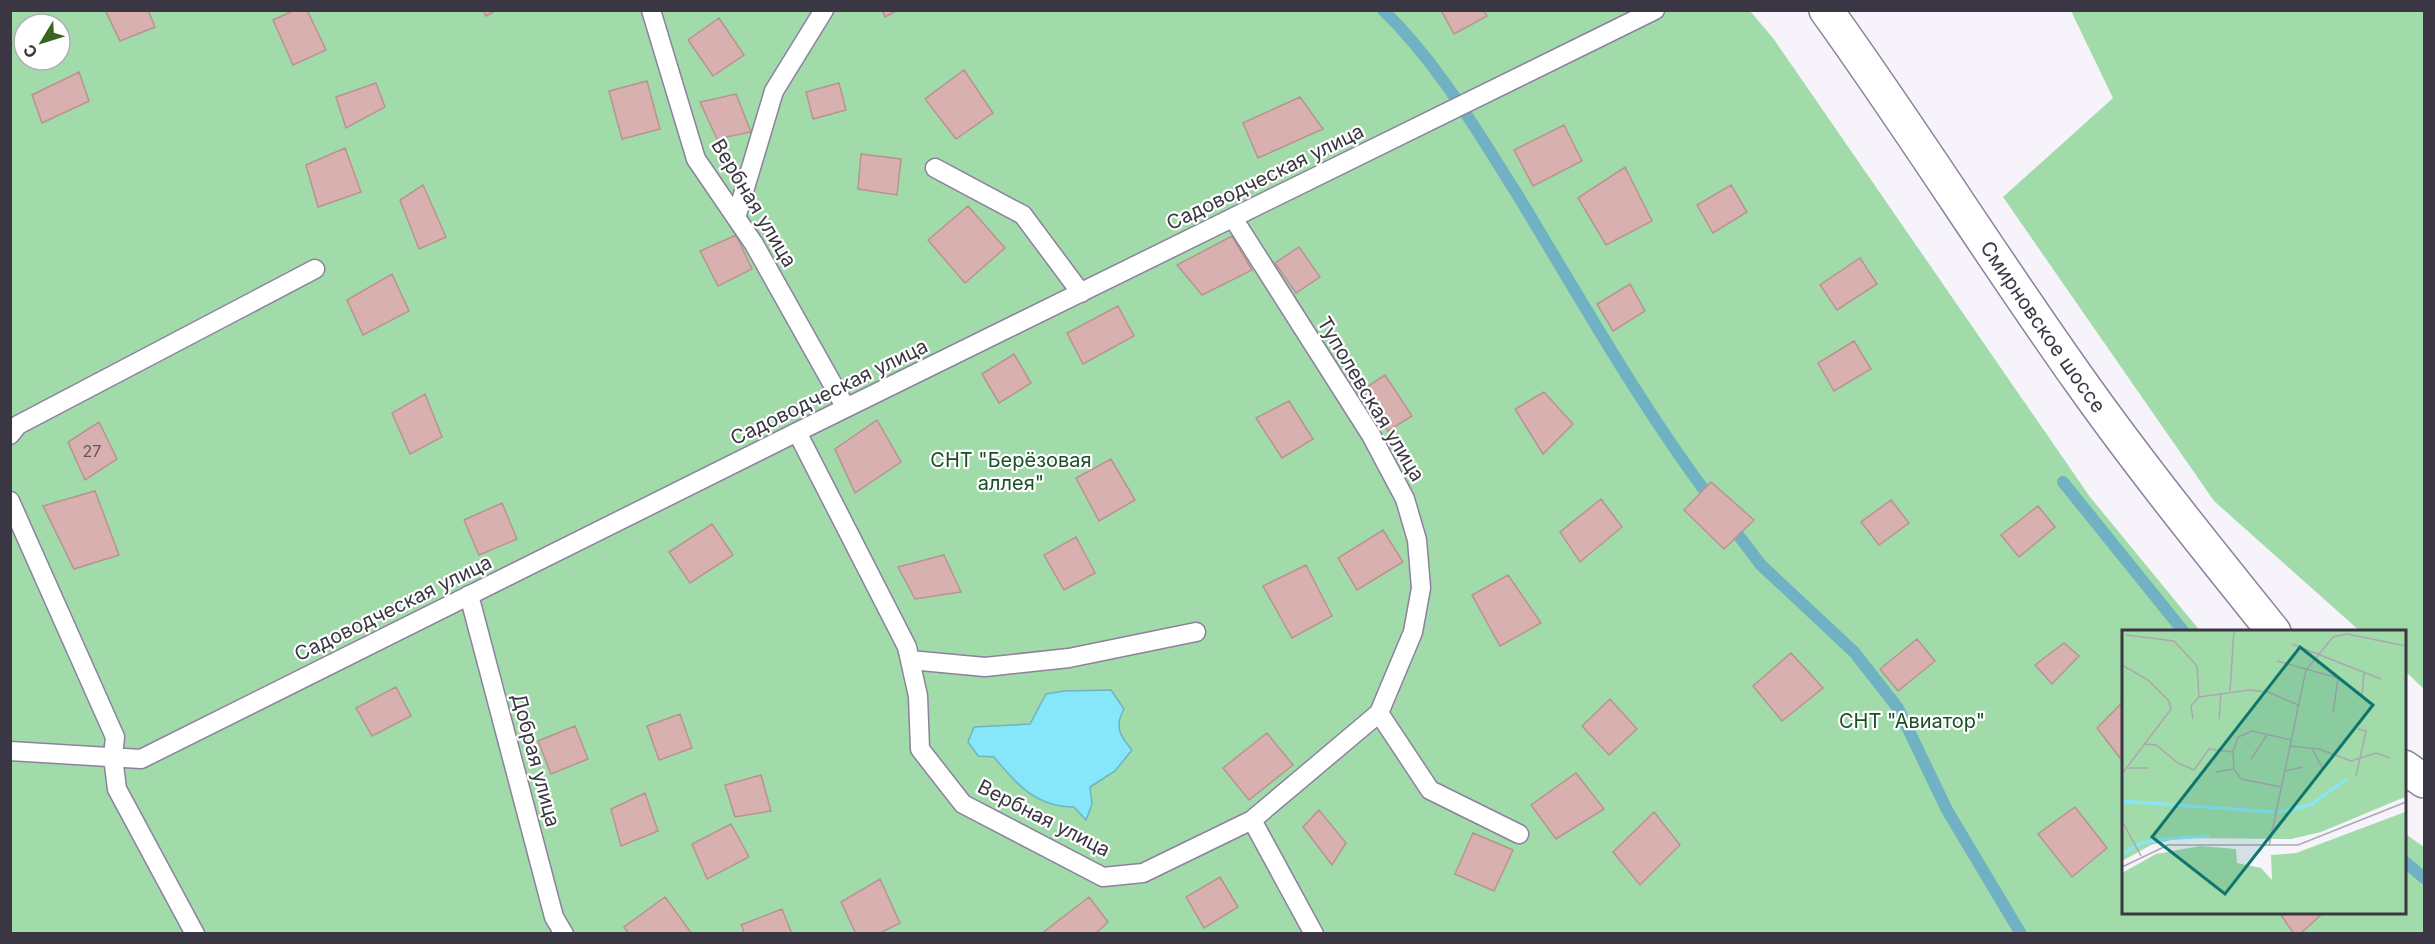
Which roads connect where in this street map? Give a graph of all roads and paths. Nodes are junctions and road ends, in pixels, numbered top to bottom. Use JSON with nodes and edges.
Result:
{"nodes":[{"id":1,"x":651,"y":10,"type":"edge"},
{"id":2,"x":824,"y":10,"type":"edge"},
{"id":3,"x":1655,"y":10,"type":"edge"},
{"id":4,"x":1826,"y":10,"type":"edge"},
{"id":5,"x":936,"y":168,"type":"dead end"},
{"id":6,"x":736,"y":218,"type":"junction"},
{"id":7,"x":1233,"y":218,"type":"junction"},
{"id":8,"x":315,"y":269,"type":"dead end"},
{"id":9,"x":1081,"y":293,"type":"junction"},
{"id":10,"x":846,"y":408,"type":"junction"},
{"id":11,"x":797,"y":432,"type":"junction"},
{"id":12,"x":10,"y":435,"type":"edge"},
{"id":13,"x":10,"y":501,"type":"edge"},
{"id":14,"x":469,"y":595,"type":"junction"},
{"id":15,"x":2272,"y":630,"type":"edge"},
{"id":16,"x":1196,"y":632,"type":"dead end"},
{"id":17,"x":910,"y":660,"type":"junction"},
{"id":18,"x":1379,"y":713,"type":"junction"},
{"id":19,"x":10,"y":751,"type":"edge"},
{"id":20,"x":113,"y":757,"type":"junction"},
{"id":21,"x":2405,"y":768,"type":"edge"},
{"id":22,"x":2424,"y":782,"type":"edge"},
{"id":23,"x":1252,"y":820,"type":"junction"},
{"id":24,"x":1520,"y":834,"type":"dead end"},
{"id":25,"x":195,"y":933,"type":"edge"},
{"id":26,"x":564,"y":933,"type":"edge"},
{"id":27,"x":1314,"y":933,"type":"edge"}],
"edges":[{"from":1,"to":6,"type":"lane","name":"Вербная улица"},
{"from":2,"to":6,"type":"lane"},
{"from":3,"to":7,"type":"lane","name":"Садоводческая улица"},
{"from":4,"to":15,"type":"main road","name":"Смирновское шоссе"},
{"from":5,"to":9,"type":"lane"},
{"from":6,"to":10,"type":"lane","name":"Вербная улица"},
{"from":7,"to":9,"type":"lane","name":"Садоводческая улица"},
{"from":7,"to":18,"type":"lane","name":"Туполевская улица"},
{"from":8,"to":12,"type":"lane"},
{"from":9,"to":10,"type":"lane","name":"Садоводческая улица"},
{"from":10,"to":11,"type":"lane","name":"Садоводческая улица"},
{"from":11,"to":14,"type":"lane","name":"Садоводческая улица"},
{"from":11,"to":17,"type":"lane","name":"Вербная улица"},
{"from":13,"to":20,"type":"lane"},
{"from":14,"to":20,"type":"lane","name":"Садоводческая улица"},
{"from":14,"to":26,"type":"lane","name":"Добрая улица"},
{"from":16,"to":17,"type":"lane"},
{"from":17,"to":23,"type":"lane","name":"Вербная улица"},
{"from":18,"to":23,"type":"lane","name":"Туполевская улица"},
{"from":18,"to":24,"type":"lane"},
{"from":19,"to":20,"type":"lane","name":"Садоводческая улица"},
{"from":20,"to":25,"type":"lane"},
{"from":21,"to":22,"type":"main road"},
{"from":23,"to":27,"type":"lane"}]}
